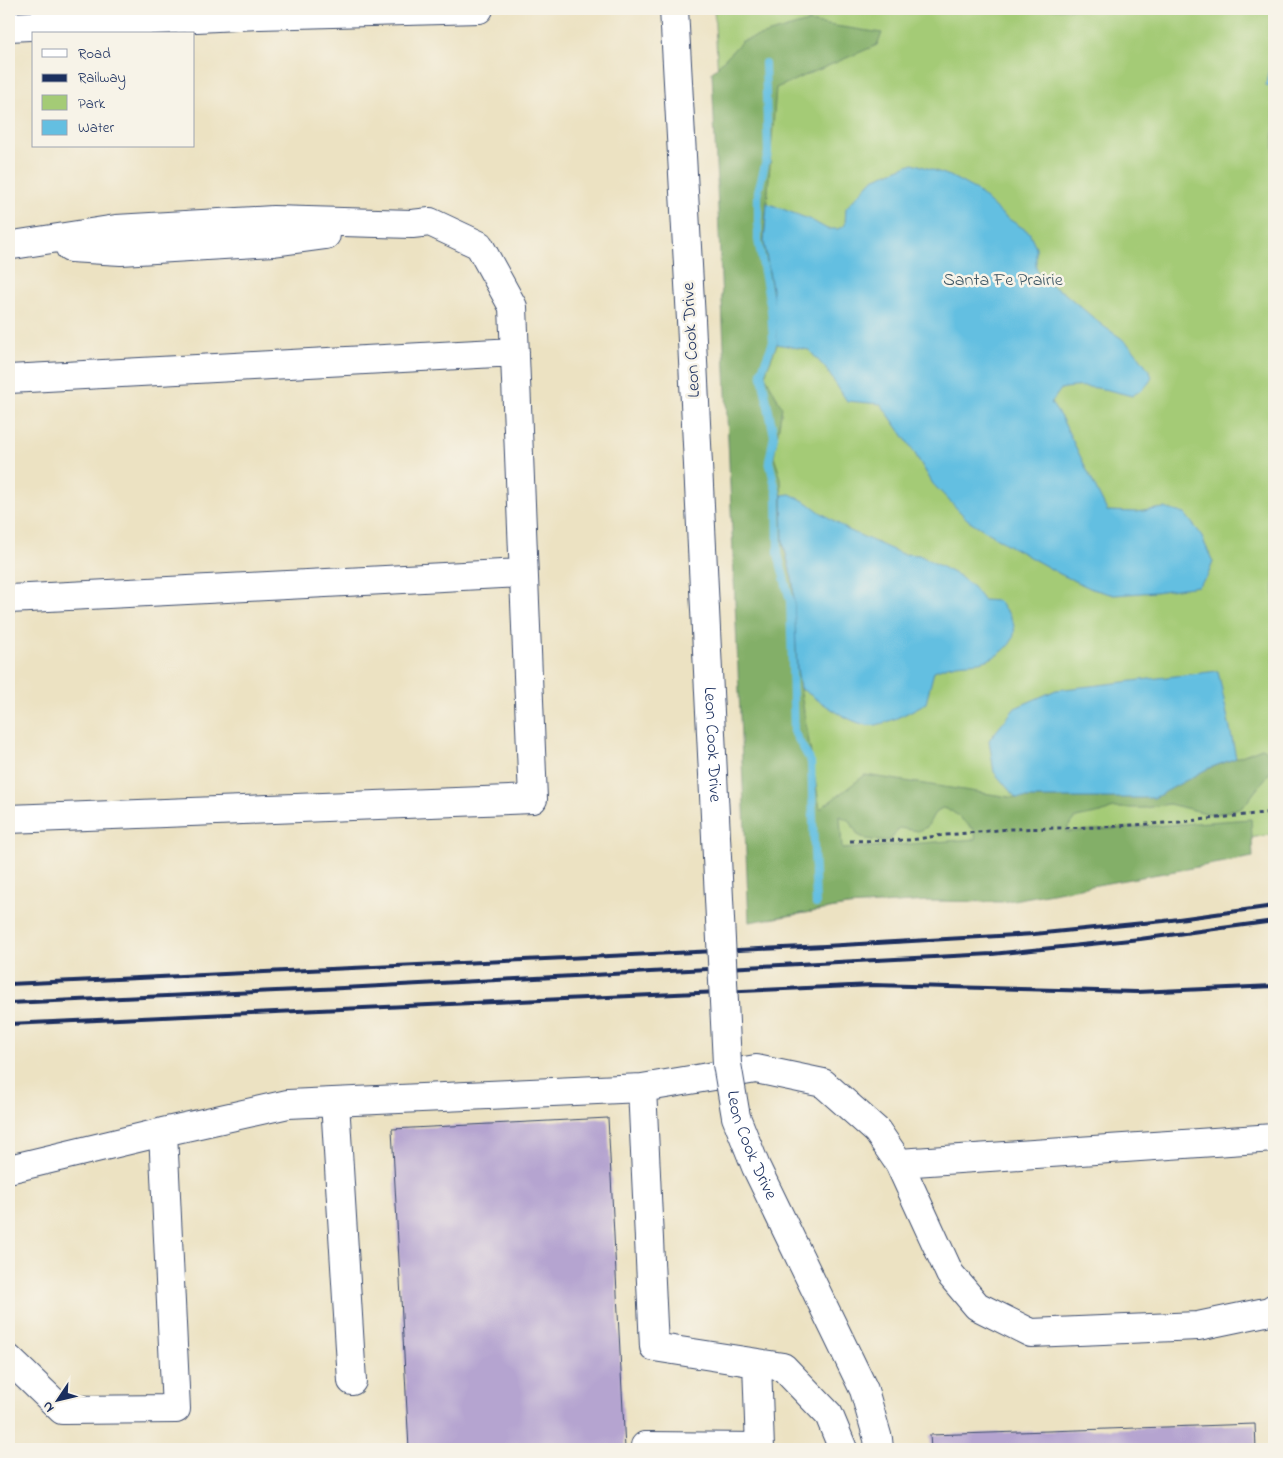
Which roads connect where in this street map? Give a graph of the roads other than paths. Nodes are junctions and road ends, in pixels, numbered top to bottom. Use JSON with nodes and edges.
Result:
{"nodes":[{"id":1,"x":479,"y":9,"type":"edge"},
{"id":2,"x":674,"y":9,"type":"edge"},
{"id":3,"x":9,"y":27,"type":"edge"},
{"id":4,"x":10,"y":245,"type":"edge"},
{"id":5,"x":515,"y":352,"type":"junction"},
{"id":6,"x":9,"y":379,"type":"edge"},
{"id":7,"x":524,"y":573,"type":"junction"},
{"id":8,"x":9,"y":599,"type":"edge"},
{"id":9,"x":9,"y":819,"type":"edge"},
{"id":10,"x":642,"y":1088,"type":"junction"},
{"id":11,"x":335,"y":1102,"type":"junction"},
{"id":12,"x":163,"y":1132,"type":"junction"},
{"id":13,"x":1274,"y":1138,"type":"edge"},
{"id":14,"x":899,"y":1163,"type":"junction"},
{"id":15,"x":9,"y":1169,"type":"edge"},
{"id":16,"x":1274,"y":1308,"type":"edge"},
{"id":17,"x":9,"y":1359,"type":"edge"},
{"id":18,"x":757,"y":1362,"type":"junction"},
{"id":19,"x":352,"y":1380,"type":"dead end"},
{"id":20,"x":760,"y":1448,"type":"edge"},
{"id":21,"x":645,"y":1449,"type":"edge"},
{"id":22,"x":843,"y":1449,"type":"edge"},
{"id":23,"x":879,"y":1449,"type":"edge"}],
"edges":[{"from":1,"to":3,"type":"street"},
{"from":2,"to":23,"type":"street","name":"Leon Cook Drive","bridge":true},
{"from":4,"to":5,"type":"street"},
{"from":5,"to":6,"type":"street"},
{"from":5,"to":7,"type":"street"},
{"from":7,"to":8,"type":"street"},
{"from":7,"to":9,"type":"street"},
{"from":10,"to":11,"type":"street"},
{"from":10,"to":14,"type":"street"},
{"from":10,"to":18,"type":"street"},
{"from":11,"to":12,"type":"street"},
{"from":11,"to":19,"type":"street"},
{"from":12,"to":15,"type":"street"},
{"from":12,"to":17,"type":"street"},
{"from":13,"to":14,"type":"street"},
{"from":14,"to":16,"type":"street"},
{"from":18,"to":20,"type":"street"},
{"from":18,"to":22,"type":"street"},
{"from":20,"to":21,"type":"street"}]}
